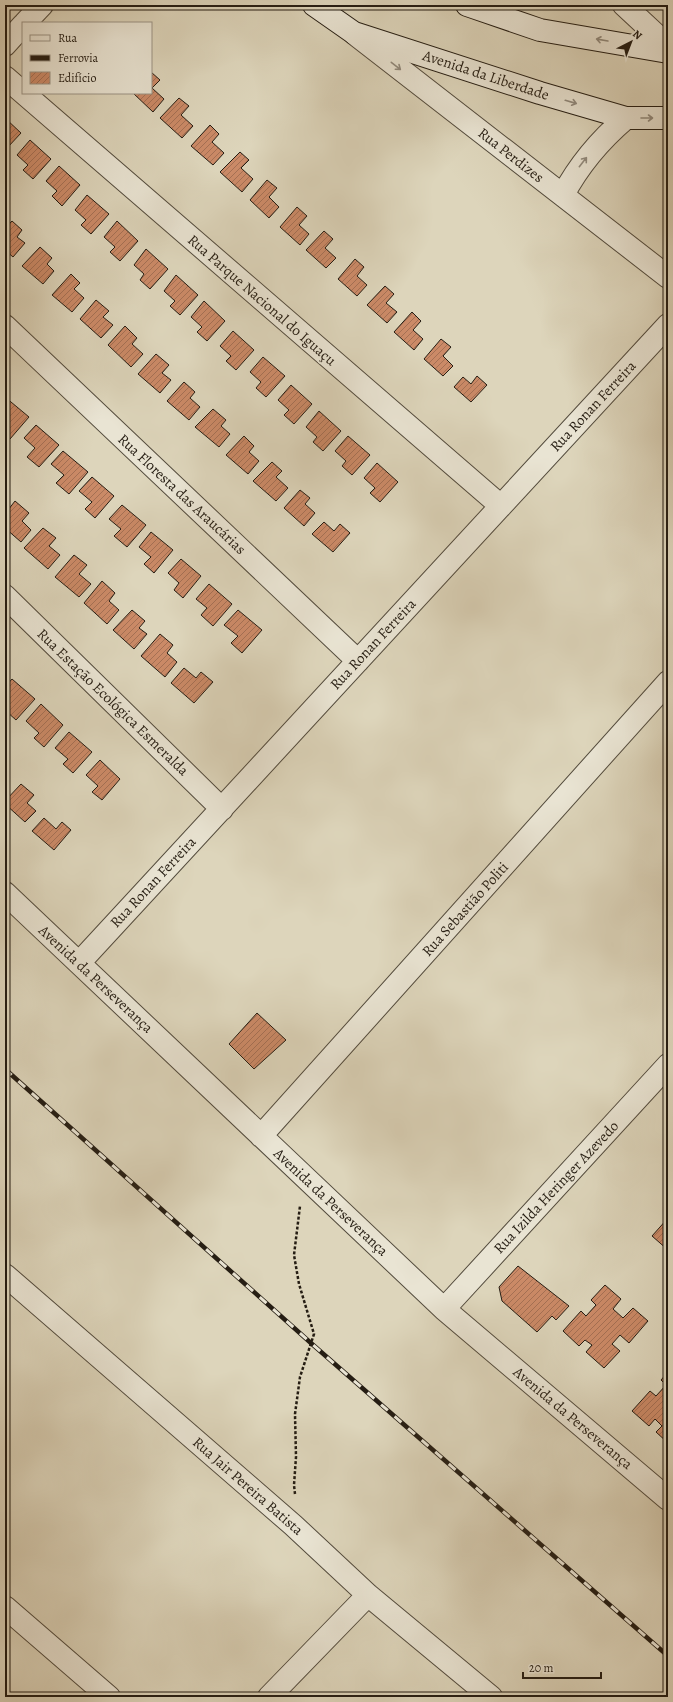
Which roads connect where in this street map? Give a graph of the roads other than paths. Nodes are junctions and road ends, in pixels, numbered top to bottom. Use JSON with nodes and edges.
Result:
{"nodes":[{"id":1,"x":42,"y":5,"type":"edge"},
{"id":2,"x":314,"y":5,"type":"edge"},
{"id":3,"x":467,"y":5,"type":"edge"},
{"id":4,"x":624,"y":5,"type":"edge"},
{"id":5,"x":26,"y":22,"type":"edge"},
{"id":6,"x":22,"y":26,"type":"edge"},
{"id":7,"x":354,"y":33,"type":"junction"},
{"id":8,"x":5,"y":45,"type":"edge"},
{"id":9,"x":668,"y":46,"type":"edge"},
{"id":10,"x":668,"y":52,"type":"edge"},
{"id":11,"x":5,"y":77,"type":"edge"},
{"id":12,"x":22,"y":92,"type":"edge"},
{"id":13,"x":25,"y":94,"type":"edge"},
{"id":14,"x":626,"y":118,"type":"junction"},
{"id":15,"x":668,"y":118,"type":"edge"},
{"id":16,"x":563,"y":195,"type":"junction"},
{"id":17,"x":668,"y":277,"type":"edge"},
{"id":18,"x":668,"y":325,"type":"edge"},
{"id":19,"x":5,"y":326,"type":"edge"},
{"id":20,"x":501,"y":506,"type":"junction"},
{"id":21,"x":5,"y":596,"type":"edge"},
{"id":22,"x":358,"y":661,"type":"junction"},
{"id":23,"x":668,"y":682,"type":"edge"},
{"id":24,"x":222,"y":809,"type":"junction"},
{"id":25,"x":5,"y":893,"type":"edge"},
{"id":26,"x":78,"y":964,"type":"junction"},
{"id":27,"x":668,"y":1065,"type":"edge"},
{"id":28,"x":261,"y":1136,"type":"junction"},
{"id":29,"x":5,"y":1275,"type":"edge"},
{"id":30,"x":444,"y":1309,"type":"junction"},
{"id":31,"x":668,"y":1499,"type":"edge"},
{"id":32,"x":368,"y":1595,"type":"junction"},
{"id":33,"x":5,"y":1607,"type":"edge"},
{"id":34,"x":109,"y":1697,"type":"edge"},
{"id":35,"x":269,"y":1697,"type":"edge"},
{"id":36,"x":491,"y":1697,"type":"edge"}],
"edges":[{"from":1,"to":5,"type":"street"},
{"from":2,"to":7,"type":"street","name":"Avenida da Liberdade"},
{"from":10,"to":3,"type":"street","one_way":true},
{"from":4,"to":9,"type":"street"},
{"from":6,"to":8,"type":"street"},
{"from":7,"to":14,"type":"street","name":"Avenida da Liberdade","one_way":true},
{"from":7,"to":16,"type":"street","name":"Rua Perdizes","one_way":true},
{"from":11,"to":12,"type":"street","name":"Rua Parque Nacional do Iguaçu"},
{"from":13,"to":20,"type":"street","name":"Rua Parque Nacional do Iguaçu"},
{"from":14,"to":15,"type":"street","name":"Avenida da Liberdade","one_way":true},
{"from":16,"to":14,"type":"street","one_way":true},
{"from":16,"to":17,"type":"street","name":"Rua Perdizes"},
{"from":18,"to":20,"type":"street","name":"Rua Ronan Ferreira"},
{"from":19,"to":22,"type":"street","name":"Rua Floresta das Araucárias"},
{"from":20,"to":22,"type":"street","name":"Rua Ronan Ferreira"},
{"from":21,"to":24,"type":"street","name":"Rua Estação Ecológica Esmeralda"},
{"from":22,"to":24,"type":"street","name":"Rua Ronan Ferreira"},
{"from":23,"to":28,"type":"street","name":"Rua Sebastião Politi"},
{"from":24,"to":26,"type":"street","name":"Rua Ronan Ferreira"},
{"from":25,"to":26,"type":"street","name":"Avenida da Perseverança"},
{"from":26,"to":28,"type":"street","name":"Avenida da Perseverança"},
{"from":27,"to":30,"type":"street","name":"Rua Izilda Heringer Azevedo"},
{"from":28,"to":30,"type":"street","name":"Avenida da Perseverança"},
{"from":29,"to":32,"type":"street","name":"Rua Jair Pereira Batista"},
{"from":30,"to":31,"type":"street","name":"Avenida da Perseverança"},
{"from":32,"to":35,"type":"street"},
{"from":32,"to":36,"type":"street","name":"Rua Jair Pereira Batista"},
{"from":33,"to":34,"type":"street"}]}
